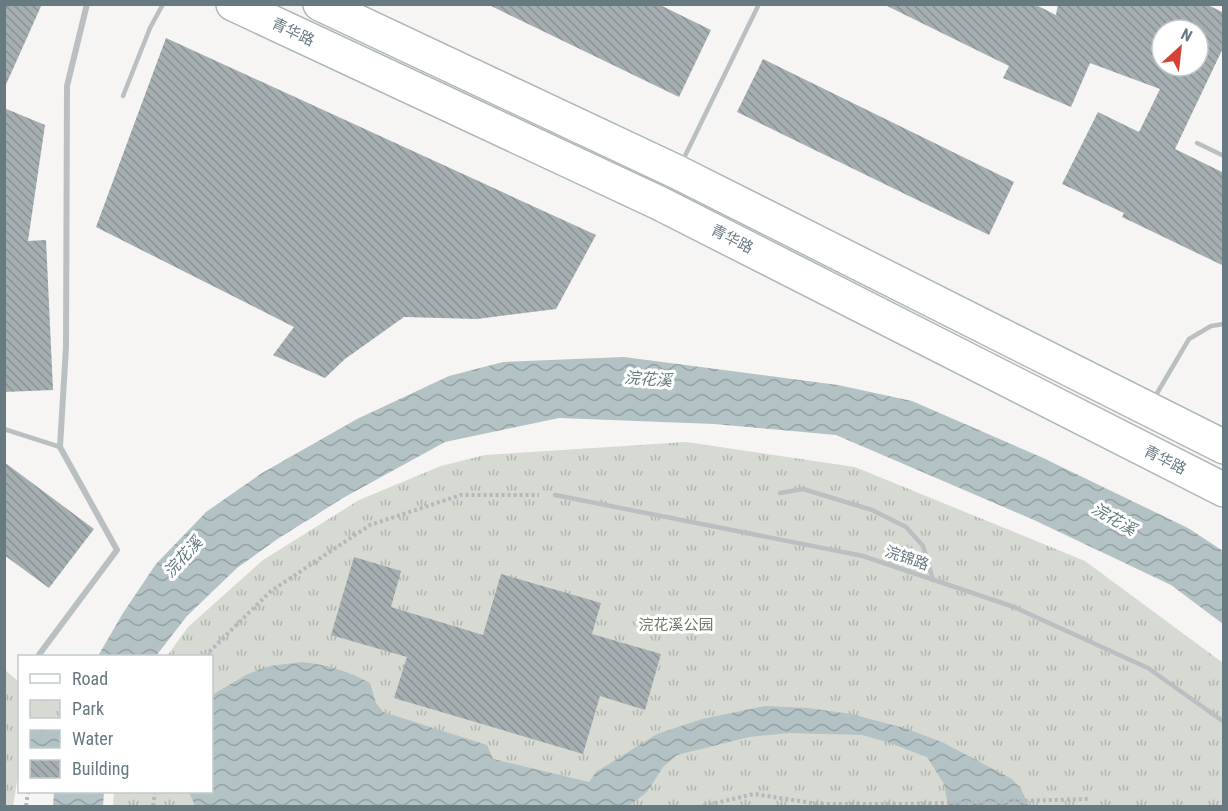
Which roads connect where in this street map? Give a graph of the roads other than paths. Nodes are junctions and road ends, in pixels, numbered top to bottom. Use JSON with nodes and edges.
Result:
{"nodes":[{"id":1,"x":87,"y":4,"type":"edge"},
{"id":2,"x":163,"y":4,"type":"edge"},
{"id":3,"x":233,"y":4,"type":"edge"},
{"id":4,"x":320,"y":4,"type":"edge"},
{"id":5,"x":759,"y":4,"type":"edge"},
{"id":6,"x":123,"y":96,"type":"dead end"},
{"id":7,"x":1197,"y":143,"type":"dead end"},
{"id":8,"x":1224,"y":156,"type":"edge"},
{"id":9,"x":677,"y":172,"type":"junction"},
{"id":10,"x":1224,"y":324,"type":"edge"},
{"id":11,"x":1148,"y":410,"type":"junction"},
{"id":12,"x":4,"y":429,"type":"edge"},
{"id":13,"x":60,"y":447,"type":"junction"},
{"id":14,"x":1224,"y":447,"type":"edge"},
{"id":15,"x":1224,"y":490,"type":"edge"},
{"id":16,"x":780,"y":493,"type":"dead end"},
{"id":17,"x":555,"y":495,"type":"road end"},
{"id":18,"x":933,"y":580,"type":"junction"},
{"id":19,"x":39,"y":655,"type":"edge"},
{"id":20,"x":1224,"y":722,"type":"edge"}],
"edges":[{"from":1,"to":13,"type":"street"},
{"from":2,"to":6,"type":"lane"},
{"from":3,"to":15,"type":"main road","name":"青华路"},
{"from":4,"to":9,"type":"main road"},
{"from":5,"to":9,"type":"lane"},
{"from":7,"to":8,"type":"lane"},
{"from":9,"to":11,"type":"main road"},
{"from":10,"to":11,"type":"lane"},
{"from":11,"to":14,"type":"main road"},
{"from":12,"to":13,"type":"lane"},
{"from":13,"to":19,"type":"street"},
{"from":16,"to":18,"type":"lane"},
{"from":17,"to":18,"type":"lane","name":"浣锦路"},
{"from":18,"to":20,"type":"lane","name":"浣锦路"}]}
